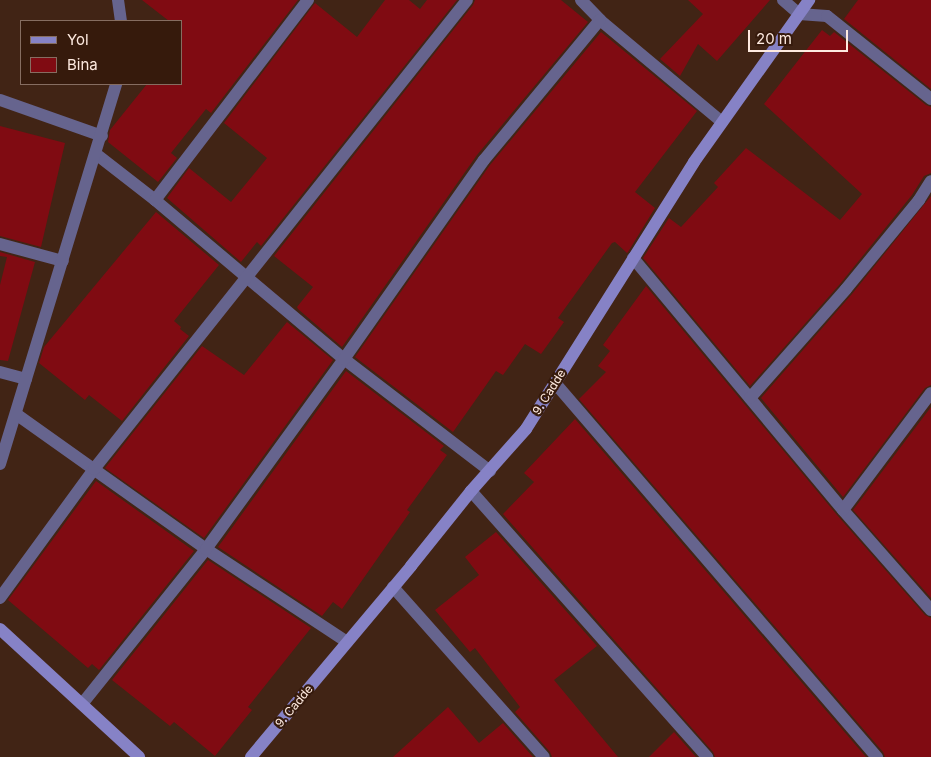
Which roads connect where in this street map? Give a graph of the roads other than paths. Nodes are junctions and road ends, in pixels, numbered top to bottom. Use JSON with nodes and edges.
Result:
{"nodes":[{"id":1,"x":119,"y":0,"type":"edge"},
{"id":2,"x":308,"y":0,"type":"edge"},
{"id":3,"x":467,"y":0,"type":"edge"},
{"id":4,"x":580,"y":0,"type":"edge"},
{"id":5,"x":783,"y":0,"type":"edge"},
{"id":6,"x":809,"y":0,"type":"edge"},
{"id":7,"x":799,"y":14,"type":"junction"},
{"id":8,"x":121,"y":20,"type":"edge"},
{"id":9,"x":600,"y":20,"type":"junction"},
{"id":10,"x":116,"y":85,"type":"edge"},
{"id":11,"x":931,"y":99,"type":"edge"},
{"id":12,"x":0,"y":100,"type":"edge"},
{"id":13,"x":722,"y":122,"type":"junction"},
{"id":14,"x":102,"y":136,"type":"junction"},
{"id":15,"x":96,"y":154,"type":"junction"},
{"id":16,"x":931,"y":181,"type":"edge"},
{"id":17,"x":155,"y":200,"type":"junction"},
{"id":18,"x":0,"y":244,"type":"edge"},
{"id":19,"x":633,"y":258,"type":"junction"},
{"id":20,"x":63,"y":261,"type":"junction"},
{"id":21,"x":246,"y":275,"type":"junction"},
{"id":22,"x":344,"y":359,"type":"junction"},
{"id":23,"x":0,"y":372,"type":"edge"},
{"id":24,"x":26,"y":379,"type":"junction"},
{"id":25,"x":555,"y":383,"type":"junction"},
{"id":26,"x":931,"y":393,"type":"edge"},
{"id":27,"x":750,"y":398,"type":"junction"},
{"id":28,"x":16,"y":414,"type":"junction"},
{"id":29,"x":0,"y":464,"type":"edge"},
{"id":30,"x":94,"y":469,"type":"junction"},
{"id":31,"x":490,"y":471,"type":"junction"},
{"id":32,"x":471,"y":491,"type":"junction"},
{"id":33,"x":843,"y":510,"type":"junction"},
{"id":34,"x":206,"y":549,"type":"junction"},
{"id":35,"x":393,"y":587,"type":"junction"},
{"id":36,"x":0,"y":598,"type":"edge"},
{"id":37,"x":931,"y":610,"type":"edge"},
{"id":38,"x":0,"y":629,"type":"edge"},
{"id":39,"x":347,"y":642,"type":"junction"},
{"id":40,"x":82,"y":704,"type":"junction"},
{"id":41,"x":140,"y":757,"type":"edge"},
{"id":42,"x":251,"y":757,"type":"edge"},
{"id":43,"x":544,"y":757,"type":"edge"},
{"id":44,"x":706,"y":757,"type":"edge"},
{"id":45,"x":877,"y":757,"type":"edge"}],
"edges":[{"from":1,"to":8,"type":"street"},
{"from":2,"to":17,"type":"street"},
{"from":3,"to":21,"type":"street"},
{"from":4,"to":9,"type":"street"},
{"from":5,"to":7,"type":"street"},
{"from":6,"to":7,"type":"street","name":"9. Cadde"},
{"from":7,"to":11,"type":"street"},
{"from":7,"to":13,"type":"street","name":"9. Cadde"},
{"from":9,"to":13,"type":"street"},
{"from":9,"to":22,"type":"street"},
{"from":10,"to":14,"type":"street"},
{"from":12,"to":14,"type":"street"},
{"from":13,"to":19,"type":"street","name":"9. Cadde"},
{"from":14,"to":15,"type":"street"},
{"from":15,"to":17,"type":"street"},
{"from":15,"to":20,"type":"street"},
{"from":16,"to":27,"type":"street"},
{"from":17,"to":21,"type":"street"},
{"from":18,"to":20,"type":"street"},
{"from":19,"to":25,"type":"street","name":"9. Cadde"},
{"from":19,"to":27,"type":"street"},
{"from":20,"to":24,"type":"street"},
{"from":21,"to":22,"type":"street"},
{"from":21,"to":30,"type":"street"},
{"from":22,"to":31,"type":"street"},
{"from":22,"to":34,"type":"street"},
{"from":23,"to":24,"type":"street"},
{"from":24,"to":28,"type":"street"},
{"from":25,"to":31,"type":"street","name":"9. Cadde"},
{"from":25,"to":45,"type":"street"},
{"from":26,"to":33,"type":"street"},
{"from":27,"to":33,"type":"street"},
{"from":28,"to":29,"type":"street"},
{"from":28,"to":30,"type":"street"},
{"from":30,"to":34,"type":"street"},
{"from":30,"to":36,"type":"street"},
{"from":31,"to":32,"type":"street","name":"9. Cadde"},
{"from":32,"to":35,"type":"street","name":"9. Cadde"},
{"from":32,"to":44,"type":"street"},
{"from":33,"to":37,"type":"street"},
{"from":34,"to":39,"type":"street"},
{"from":34,"to":40,"type":"street"},
{"from":35,"to":39,"type":"street","name":"9. Cadde"},
{"from":35,"to":43,"type":"street"},
{"from":38,"to":40,"type":"street"},
{"from":39,"to":42,"type":"street","name":"9. Cadde"},
{"from":40,"to":41,"type":"street"}]}
